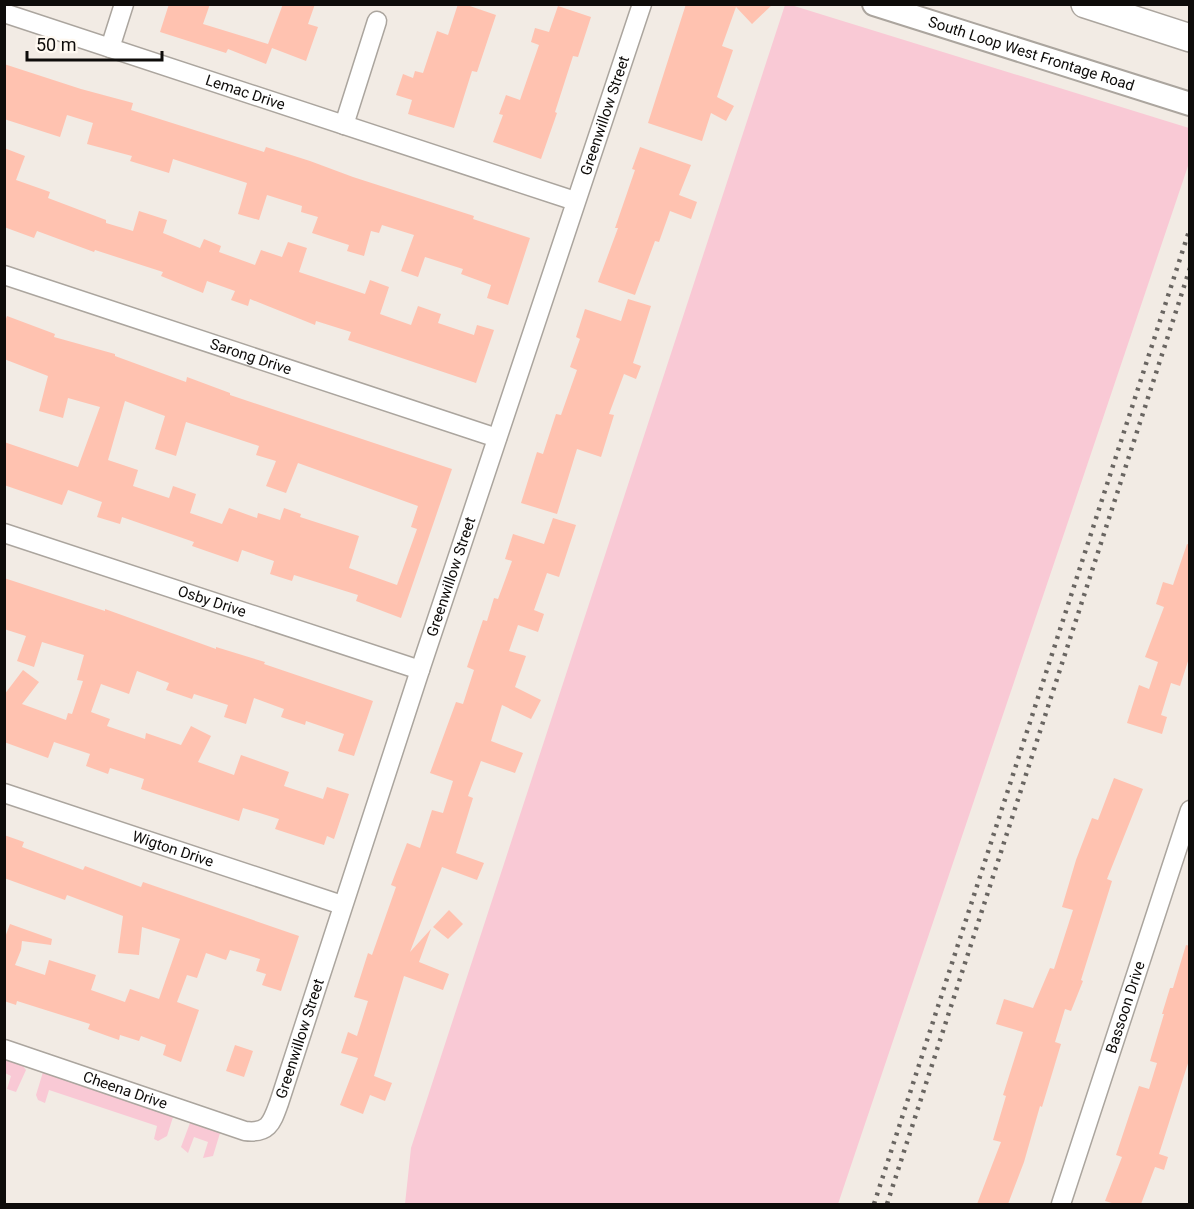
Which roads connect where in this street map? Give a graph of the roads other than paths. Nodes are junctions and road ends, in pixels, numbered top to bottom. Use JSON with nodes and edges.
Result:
{"nodes":[{"id":1,"x":124,"y":4,"type":"edge"},
{"id":2,"x":642,"y":4,"type":"edge"},
{"id":3,"x":874,"y":4,"type":"edge"},
{"id":4,"x":1085,"y":4,"type":"edge"},
{"id":5,"x":4,"y":13,"type":"edge"},
{"id":6,"x":377,"y":21,"type":"dead end"},
{"id":7,"x":1190,"y":38,"type":"edge"},
{"id":8,"x":110,"y":48,"type":"junction"},
{"id":9,"x":1190,"y":104,"type":"edge"},
{"id":10,"x":344,"y":125,"type":"junction"},
{"id":11,"x":575,"y":201,"type":"junction"},
{"id":12,"x":4,"y":274,"type":"edge"},
{"id":13,"x":497,"y":438,"type":"junction"},
{"id":14,"x":4,"y":533,"type":"edge"},
{"id":15,"x":420,"y":670,"type":"junction"},
{"id":16,"x":4,"y":793,"type":"edge"},
{"id":17,"x":1190,"y":810,"type":"edge"},
{"id":18,"x":342,"y":905,"type":"junction"},
{"id":19,"x":4,"y":1049,"type":"edge"},
{"id":20,"x":245,"y":1131,"type":"joint"},
{"id":21,"x":1062,"y":1204,"type":"edge"}],
"edges":[{"from":1,"to":8,"type":"street"},
{"from":2,"to":11,"type":"street","name":"Greenwillow Street"},
{"from":3,"to":9,"type":"main road","name":"South Loop West Frontage Road"},
{"from":4,"to":7,"type":"highway"},
{"from":5,"to":8,"type":"street","name":"Lemac Drive"},
{"from":6,"to":10,"type":"street"},
{"from":8,"to":10,"type":"street","name":"Lemac Drive"},
{"from":10,"to":11,"type":"street","name":"Lemac Drive"},
{"from":11,"to":13,"type":"street","name":"Greenwillow Street"},
{"from":12,"to":13,"type":"street","name":"Sarong Drive"},
{"from":13,"to":15,"type":"street","name":"Greenwillow Street"},
{"from":14,"to":15,"type":"street","name":"Osby Drive"},
{"from":15,"to":18,"type":"street","name":"Greenwillow Street"},
{"from":16,"to":18,"type":"street","name":"Wigton Drive"},
{"from":17,"to":21,"type":"street","name":"Bassoon Drive"},
{"from":18,"to":20,"type":"street","name":"Greenwillow Street"},
{"from":19,"to":20,"type":"street","name":"Cheena Drive"}]}
